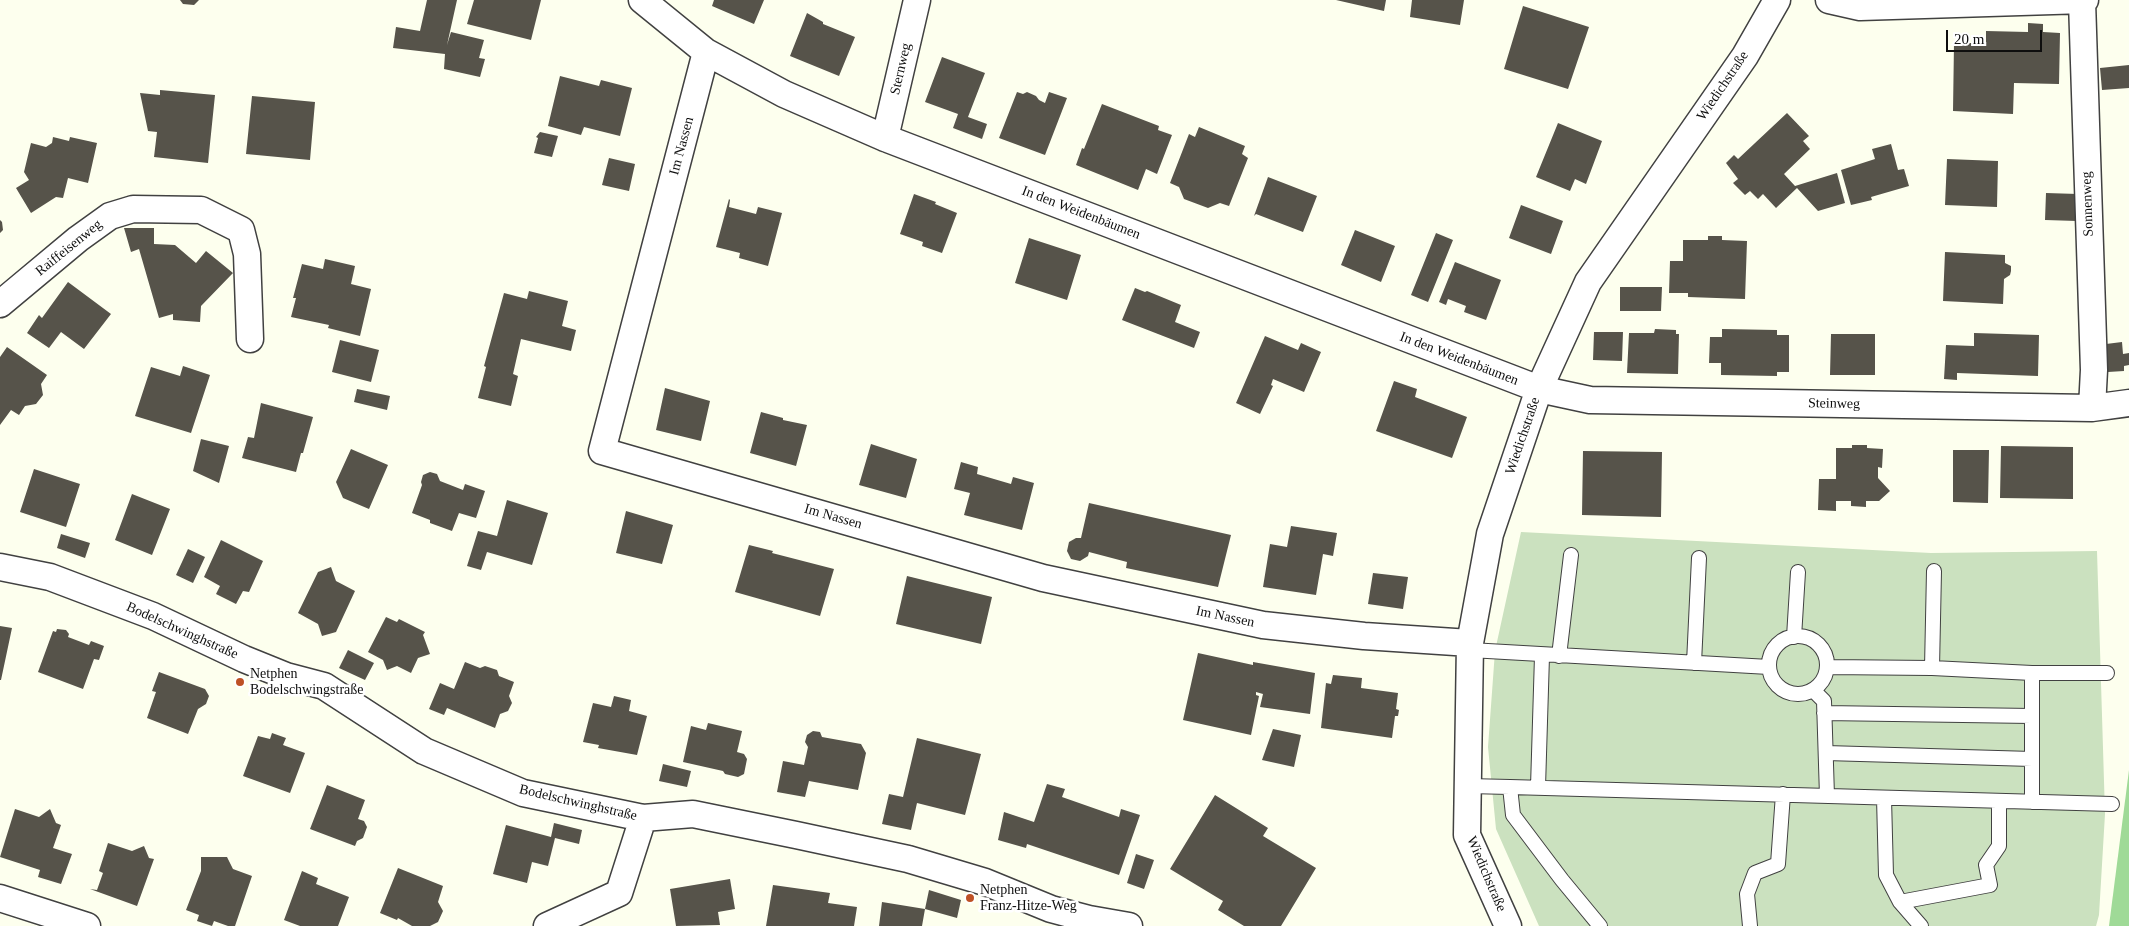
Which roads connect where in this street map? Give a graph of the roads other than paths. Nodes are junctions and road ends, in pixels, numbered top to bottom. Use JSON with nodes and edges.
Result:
{"nodes":[{"id":1,"x":642,"y":0,"type":"edge"},
{"id":2,"x":917,"y":0,"type":"edge"},
{"id":3,"x":1777,"y":0,"type":"edge"},
{"id":4,"x":1829,"y":0,"type":"edge"},
{"id":5,"x":2083,"y":0,"type":"edge"},
{"id":6,"x":706,"y":52,"type":"junction"},
{"id":7,"x":885,"y":138,"type":"junction"},
{"id":8,"x":0,"y":304,"type":"edge"},
{"id":9,"x":250,"y":339,"type":"dead end"},
{"id":10,"x":1539,"y":389,"type":"junction"},
{"id":11,"x":2129,"y":403,"type":"edge"},
{"id":12,"x":2096,"y":407,"type":"junction"},
{"id":13,"x":1571,"y":555,"type":"dead end"},
{"id":14,"x":1699,"y":558,"type":"dead end"},
{"id":15,"x":0,"y":567,"type":"edge"},
{"id":16,"x":1934,"y":571,"type":"dead end"},
{"id":17,"x":1798,"y":572,"type":"dead end"},
{"id":18,"x":1794,"y":637,"type":"junction"},
{"id":19,"x":1470,"y":646,"type":"junction"},
{"id":20,"x":1542,"y":656,"type":"junction"},
{"id":21,"x":1559,"y":656,"type":"junction"},
{"id":22,"x":1694,"y":663,"type":"junction"},
{"id":23,"x":1769,"y":667,"type":"junction"},
{"id":24,"x":1827,"y":667,"type":"junction"},
{"id":25,"x":1932,"y":668,"type":"junction"},
{"id":26,"x":2032,"y":673,"type":"junction"},
{"id":27,"x":2108,"y":673,"type":"dead end"},
{"id":28,"x":1813,"y":690,"type":"junction"},
{"id":29,"x":1824,"y":713,"type":"junction"},
{"id":30,"x":2032,"y":716,"type":"junction"},
{"id":31,"x":1826,"y":753,"type":"junction"},
{"id":32,"x":2032,"y":759,"type":"junction"},
{"id":33,"x":1468,"y":786,"type":"junction"},
{"id":34,"x":1510,"y":787,"type":"junction"},
{"id":35,"x":1538,"y":787,"type":"junction"},
{"id":36,"x":1783,"y":794,"type":"junction"},
{"id":37,"x":1827,"y":796,"type":"junction"},
{"id":38,"x":1884,"y":798,"type":"junction"},
{"id":39,"x":1999,"y":801,"type":"junction"},
{"id":40,"x":2032,"y":802,"type":"junction"},
{"id":41,"x":2112,"y":804,"type":"dead end"},
{"id":42,"x":643,"y":818,"type":"junction"},
{"id":43,"x":0,"y":898,"type":"edge"},
{"id":44,"x":1900,"y":902,"type":"junction"},
{"id":45,"x":87,"y":926,"type":"edge"},
{"id":46,"x":547,"y":926,"type":"edge"},
{"id":47,"x":1129,"y":926,"type":"edge"},
{"id":48,"x":1508,"y":926,"type":"edge"},
{"id":49,"x":1600,"y":926,"type":"edge"},
{"id":50,"x":1750,"y":926,"type":"edge"},
{"id":51,"x":1921,"y":926,"type":"edge"}],
"edges":[{"from":1,"to":6,"type":"street","name":"In den Weidenbäumen"},
{"from":2,"to":7,"type":"street","name":"Sternweg"},
{"from":3,"to":10,"type":"street","name":"Wiedichstraße"},
{"from":4,"to":5,"type":"street"},
{"from":5,"to":12,"type":"street","name":"Sonnenweg"},
{"from":6,"to":7,"type":"street","name":"In den Weidenbäumen"},
{"from":6,"to":19,"type":"street","name":"Im Nassen"},
{"from":7,"to":10,"type":"street","name":"In den Weidenbäumen"},
{"from":8,"to":9,"type":"street","name":"Raiffeisenweg"},
{"from":10,"to":12,"type":"street","name":"Steinweg"},
{"from":10,"to":19,"type":"street","name":"Wiedichstraße"},
{"from":11,"to":12,"type":"street","name":"Steinweg"},
{"from":13,"to":21,"type":"lane"},
{"from":14,"to":22,"type":"lane"},
{"from":15,"to":42,"type":"street","name":"Bodelschwinghstraße"},
{"from":16,"to":25,"type":"lane"},
{"from":17,"to":18,"type":"lane"},
{"from":18,"to":23,"type":"lane"},
{"from":18,"to":24,"type":"lane"},
{"from":19,"to":20,"type":"lane"},
{"from":19,"to":33,"type":"street","name":"Wiedichstraße"},
{"from":20,"to":21,"type":"lane"},
{"from":20,"to":35,"type":"lane"},
{"from":21,"to":22,"type":"lane"},
{"from":22,"to":23,"type":"lane"},
{"from":23,"to":28,"type":"lane"},
{"from":24,"to":25,"type":"lane"},
{"from":24,"to":28,"type":"lane"},
{"from":25,"to":26,"type":"lane"},
{"from":26,"to":27,"type":"lane"},
{"from":26,"to":30,"type":"lane"},
{"from":28,"to":29,"type":"lane"},
{"from":29,"to":30,"type":"lane"},
{"from":29,"to":31,"type":"lane"},
{"from":30,"to":32,"type":"lane"},
{"from":31,"to":32,"type":"lane"},
{"from":31,"to":37,"type":"lane"},
{"from":32,"to":40,"type":"lane"},
{"from":33,"to":34,"type":"lane"},
{"from":33,"to":48,"type":"street","name":"Wiedichstraße"},
{"from":34,"to":35,"type":"lane"},
{"from":34,"to":49,"type":"lane"},
{"from":35,"to":36,"type":"lane"},
{"from":36,"to":37,"type":"lane"},
{"from":36,"to":50,"type":"lane"},
{"from":37,"to":38,"type":"lane"},
{"from":38,"to":39,"type":"lane"},
{"from":38,"to":44,"type":"lane"},
{"from":39,"to":40,"type":"lane"},
{"from":39,"to":44,"type":"lane"},
{"from":40,"to":41,"type":"lane"},
{"from":42,"to":46,"type":"street"},
{"from":42,"to":47,"type":"street","name":"Bodelschwinghstraße"},
{"from":43,"to":45,"type":"street"},
{"from":44,"to":51,"type":"lane"}]}
